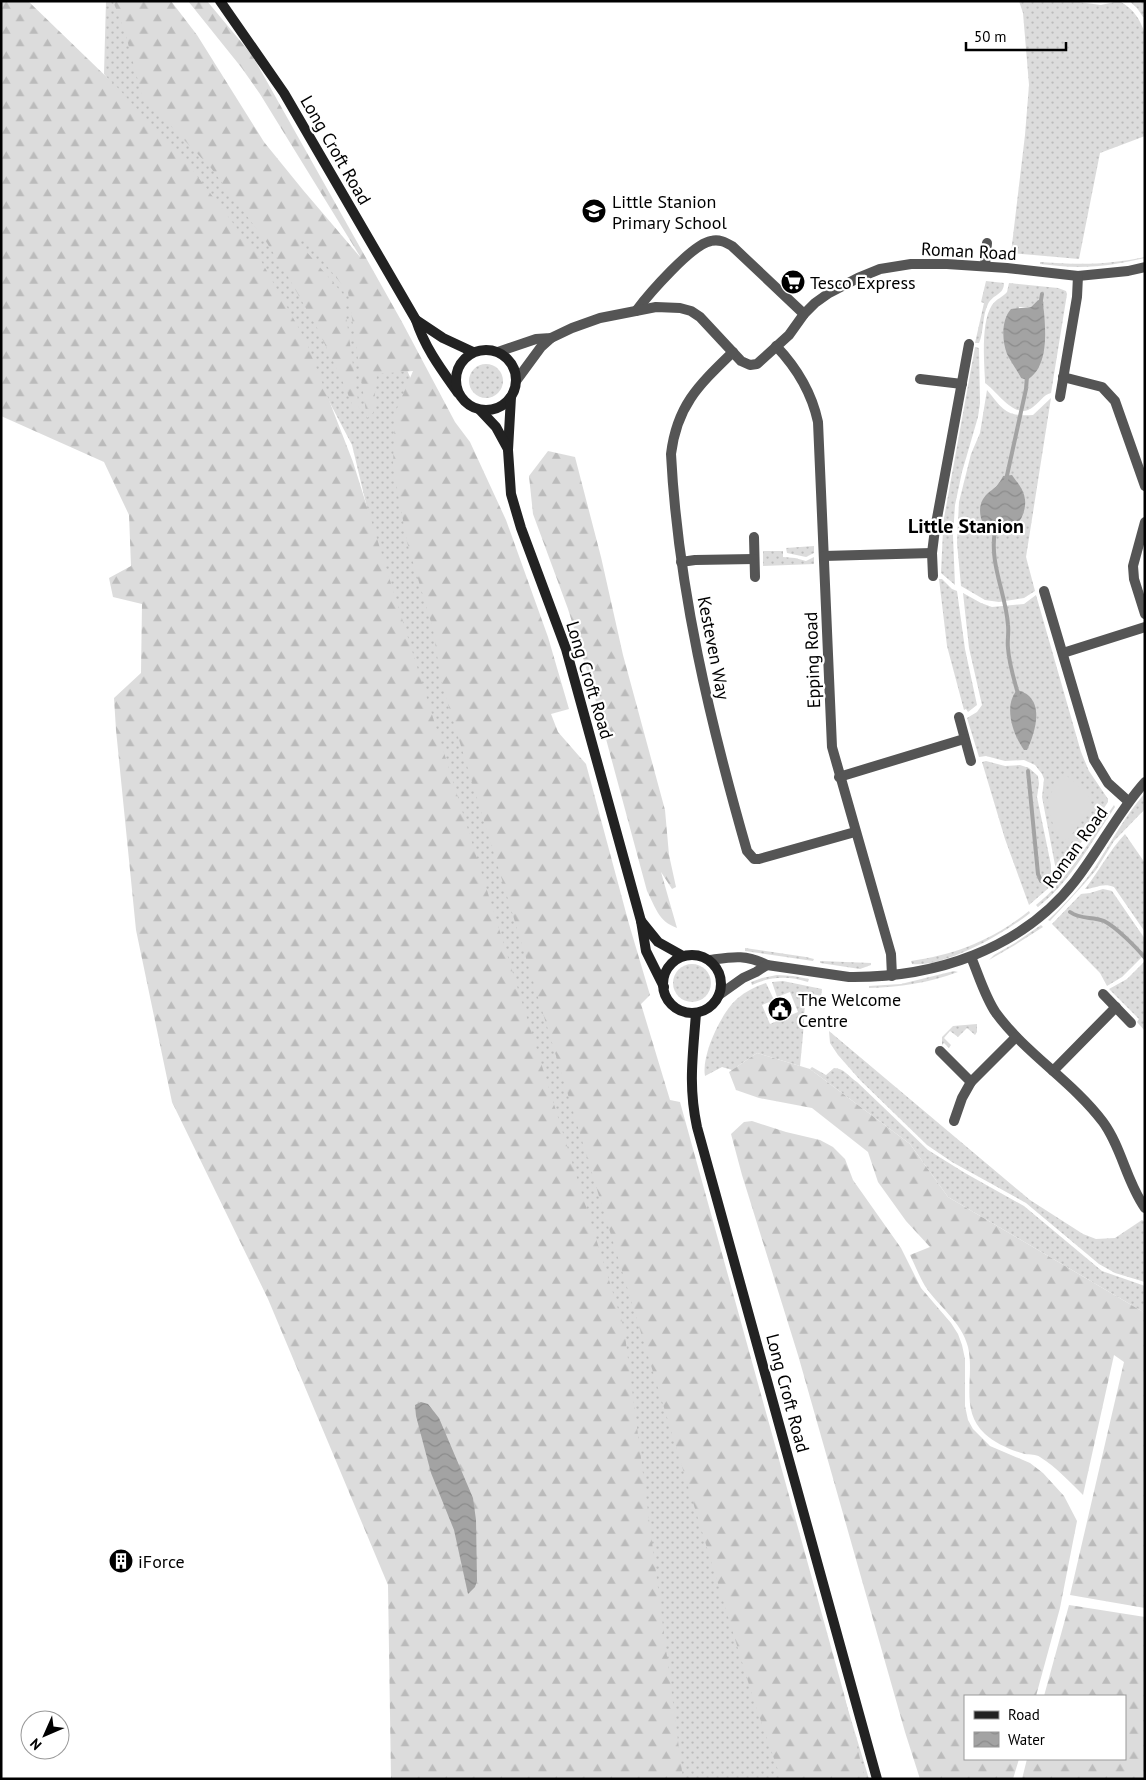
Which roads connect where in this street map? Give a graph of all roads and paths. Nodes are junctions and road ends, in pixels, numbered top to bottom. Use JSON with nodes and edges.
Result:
{"nodes":[{"id":1,"x":220,"y":1,"type":"edge"},
{"id":2,"x":987,"y":243,"type":"dead end"},
{"id":3,"x":985,"y":266,"type":"junction"},
{"id":4,"x":1145,"y":267,"type":"edge"},
{"id":5,"x":1078,"y":276,"type":"junction"},
{"id":6,"x":636,"y":311,"type":"junction"},
{"id":7,"x":804,"y":314,"type":"junction"},
{"id":8,"x":416,"y":320,"type":"junction"},
{"id":9,"x":551,"y":338,"type":"junction"},
{"id":10,"x":969,"y":344,"type":"dead end"},
{"id":11,"x":776,"y":346,"type":"junction"},
{"id":12,"x":473,"y":352,"type":"junction"},
{"id":13,"x":498,"y":352,"type":"junction"},
{"id":14,"x":733,"y":352,"type":"junction"},
{"id":15,"x":1064,"y":377,"type":"junction"},
{"id":16,"x":920,"y":379,"type":"dead end"},
{"id":17,"x":516,"y":381,"type":"junction"},
{"id":18,"x":962,"y":384,"type":"junction"},
{"id":19,"x":458,"y":393,"type":"junction"},
{"id":20,"x":511,"y":397,"type":"junction"},
{"id":21,"x":1060,"y":397,"type":"dead end"},
{"id":22,"x":480,"y":410,"type":"junction"},
{"id":23,"x":508,"y":450,"type":"junction"},
{"id":24,"x":1140,"y":455,"type":"edge"},
{"id":25,"x":1145,"y":486,"type":"edge"},
{"id":26,"x":1145,"y":522,"type":"edge"},
{"id":27,"x":754,"y":537,"type":"dead end"},
{"id":28,"x":932,"y":553,"type":"junction"},
{"id":29,"x":824,"y":556,"type":"junction"},
{"id":30,"x":754,"y":559,"type":"junction"},
{"id":31,"x":682,"y":562,"type":"junction"},
{"id":32,"x":932,"y":576,"type":"dead end"},
{"id":33,"x":755,"y":577,"type":"dead end"},
{"id":34,"x":1044,"y":591,"type":"dead end"},
{"id":35,"x":1145,"y":614,"type":"edge"},
{"id":36,"x":1145,"y":627,"type":"edge"},
{"id":37,"x":1063,"y":653,"type":"junction"},
{"id":38,"x":959,"y":717,"type":"dead end"},
{"id":39,"x":964,"y":739,"type":"junction"},
{"id":40,"x":971,"y":761,"type":"dead end"},
{"id":41,"x":839,"y":777,"type":"junction"},
{"id":42,"x":1145,"y":782,"type":"edge"},
{"id":43,"x":1128,"y":801,"type":"junction"},
{"id":44,"x":855,"y":832,"type":"junction"},
{"id":45,"x":641,"y":921,"type":"junction"},
{"id":46,"x":683,"y":956,"type":"junction"},
{"id":47,"x":971,"y":957,"type":"junction"},
{"id":48,"x":710,"y":960,"type":"junction"},
{"id":49,"x":767,"y":965,"type":"junction"},
{"id":50,"x":892,"y":976,"type":"junction"},
{"id":51,"x":664,"y":987,"type":"junction"},
{"id":52,"x":1103,"y":994,"type":"dead end"},
{"id":53,"x":719,"y":995,"type":"junction"},
{"id":54,"x":1116,"y":1007,"type":"junction"},
{"id":55,"x":696,"y":1012,"type":"junction"},
{"id":56,"x":1131,"y":1023,"type":"dead end"},
{"id":57,"x":1016,"y":1037,"type":"junction"},
{"id":58,"x":940,"y":1051,"type":"dead end"},
{"id":59,"x":1053,"y":1071,"type":"junction"},
{"id":60,"x":972,"y":1082,"type":"junction"},
{"id":61,"x":954,"y":1121,"type":"dead end"},
{"id":62,"x":1145,"y":1208,"type":"edge"},
{"id":63,"x":877,"y":1779,"type":"edge"}],
"edges":[{"from":1,"to":8,"type":"street","name":"Long Croft Road"},
{"from":2,"to":3,"type":"street"},
{"from":3,"to":5,"type":"street","name":"Roman Road"},
{"from":3,"to":7,"type":"street","name":"Roman Road"},
{"from":4,"to":5,"type":"street","name":"Roman Road"},
{"from":5,"to":15,"type":"street"},
{"from":6,"to":7,"type":"street"},
{"from":6,"to":9,"type":"street","name":"Roman Road"},
{"from":6,"to":14,"type":"street","name":"Roman Road"},
{"from":7,"to":11,"type":"street","name":"Roman Road"},
{"from":8,"to":12,"type":"street","name":"Long Croft Road"},
{"from":8,"to":19,"type":"street","name":"Long Croft Road"},
{"from":9,"to":13,"type":"street","name":"Roman Road"},
{"from":9,"to":17,"type":"street","name":"Roman Road"},
{"from":10,"to":18,"type":"street"},
{"from":11,"to":14,"type":"street","name":"Roman Road"},
{"from":11,"to":29,"type":"street","name":"Epping Road"},
{"from":12,"to":13,"type":"street"},
{"from":12,"to":19,"type":"street"},
{"from":13,"to":17,"type":"street"},
{"from":14,"to":31,"type":"street","name":"Kesteven Way"},
{"from":15,"to":21,"type":"street"},
{"from":15,"to":24,"type":"street"},
{"from":16,"to":18,"type":"street"},
{"from":17,"to":20,"type":"street"},
{"from":18,"to":28,"type":"street"},
{"from":19,"to":22,"type":"street"},
{"from":20,"to":22,"type":"street"},
{"from":20,"to":23,"type":"street","name":"Long Croft Road"},
{"from":22,"to":23,"type":"street","name":"Long Croft Road"},
{"from":23,"to":45,"type":"street","name":"Long Croft Road"},
{"from":24,"to":25,"type":"street"},
{"from":26,"to":35,"type":"street"},
{"from":27,"to":30,"type":"street"},
{"from":28,"to":29,"type":"street"},
{"from":28,"to":32,"type":"street"},
{"from":29,"to":41,"type":"street","name":"Epping Road"},
{"from":30,"to":31,"type":"street"},
{"from":30,"to":33,"type":"street"},
{"from":31,"to":44,"type":"street","name":"Kesteven Way"},
{"from":34,"to":37,"type":"street"},
{"from":36,"to":37,"type":"street"},
{"from":37,"to":43,"type":"street"},
{"from":38,"to":39,"type":"street"},
{"from":39,"to":40,"type":"street"},
{"from":39,"to":41,"type":"street"},
{"from":41,"to":44,"type":"street","name":"Epping Road"},
{"from":42,"to":43,"type":"street","name":"Roman Road"},
{"from":43,"to":47,"type":"street","name":"Roman Road"},
{"from":44,"to":50,"type":"street","name":"Epping Road"},
{"from":45,"to":46,"type":"street","name":"Long Croft Road"},
{"from":45,"to":51,"type":"street","name":"Long Croft Road"},
{"from":46,"to":48,"type":"street"},
{"from":46,"to":51,"type":"street"},
{"from":47,"to":50,"type":"street","name":"Roman Road"},
{"from":47,"to":57,"type":"street"},
{"from":48,"to":49,"type":"street","name":"Roman Road"},
{"from":48,"to":53,"type":"street"},
{"from":49,"to":50,"type":"street","name":"Roman Road"},
{"from":49,"to":53,"type":"street"},
{"from":51,"to":55,"type":"street"},
{"from":52,"to":54,"type":"street"},
{"from":53,"to":55,"type":"street"},
{"from":54,"to":56,"type":"street"},
{"from":54,"to":59,"type":"street"},
{"from":55,"to":63,"type":"street","name":"Long Croft Road"},
{"from":57,"to":59,"type":"street"},
{"from":57,"to":60,"type":"street"},
{"from":58,"to":60,"type":"street"},
{"from":59,"to":62,"type":"street"},
{"from":60,"to":61,"type":"street"}]}
